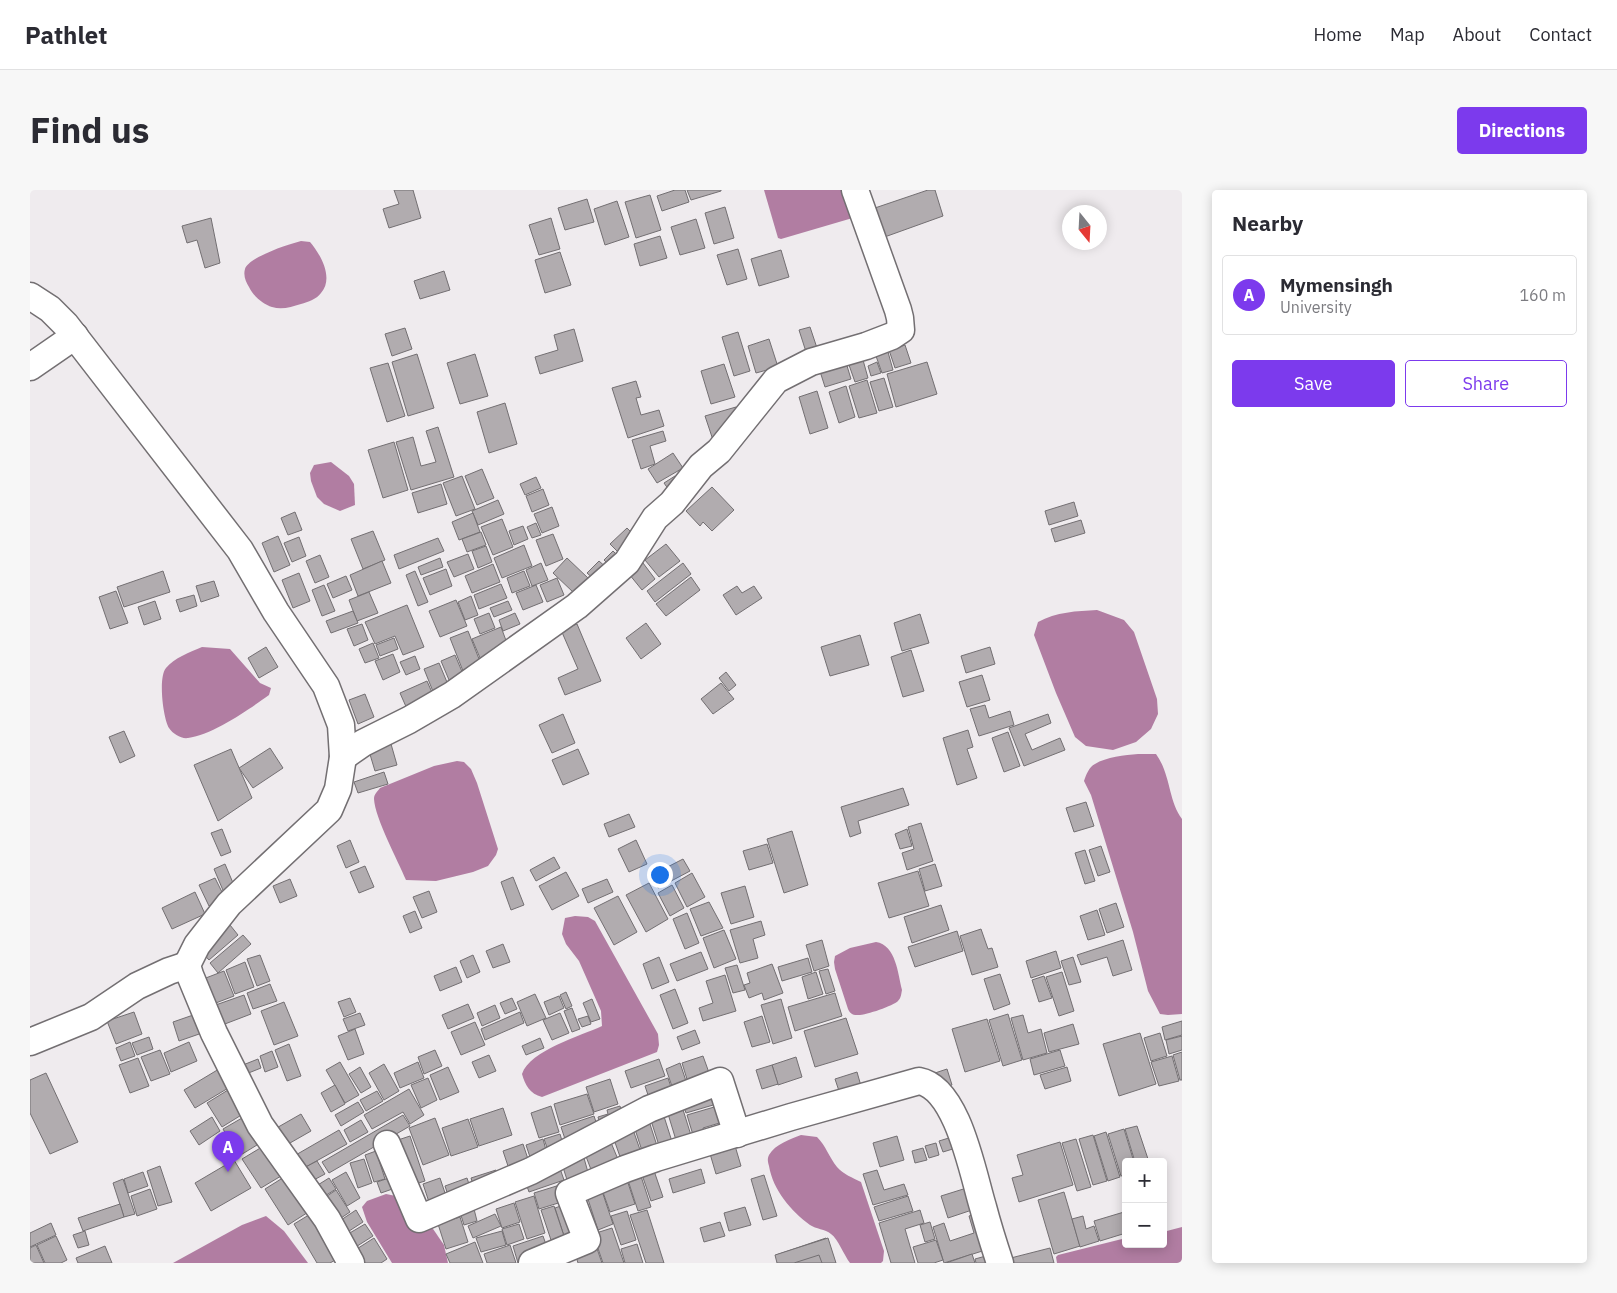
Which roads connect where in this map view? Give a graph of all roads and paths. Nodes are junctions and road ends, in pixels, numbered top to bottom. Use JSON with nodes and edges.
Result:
{"nodes":[{"id":1,"x":855,"y":190,"type":"edge"},
{"id":2,"x":30,"y":296,"type":"edge"},
{"id":3,"x":75,"y":336,"type":"junction"},
{"id":4,"x":30,"y":367,"type":"edge"},
{"id":5,"x":343,"y":757,"type":"junction"},
{"id":6,"x":187,"y":965,"type":"junction"},
{"id":7,"x":30,"y":1042,"type":"edge"},
{"id":8,"x":737,"y":1134,"type":"junction"},
{"id":9,"x":387,"y":1144,"type":"dead end"},
{"id":10,"x":351,"y":1263,"type":"edge"},
{"id":11,"x":532,"y":1263,"type":"edge"},
{"id":12,"x":1000,"y":1263,"type":"edge"}],
"edges":[{"from":1,"to":5,"type":"street"},
{"from":2,"to":3,"type":"street"},
{"from":3,"to":4,"type":"street"},
{"from":3,"to":5,"type":"street"},
{"from":5,"to":6,"type":"street"},
{"from":6,"to":7,"type":"street"},
{"from":6,"to":10,"type":"street"},
{"from":8,"to":9,"type":"street"},
{"from":8,"to":11,"type":"street"},
{"from":8,"to":12,"type":"street"}]}
